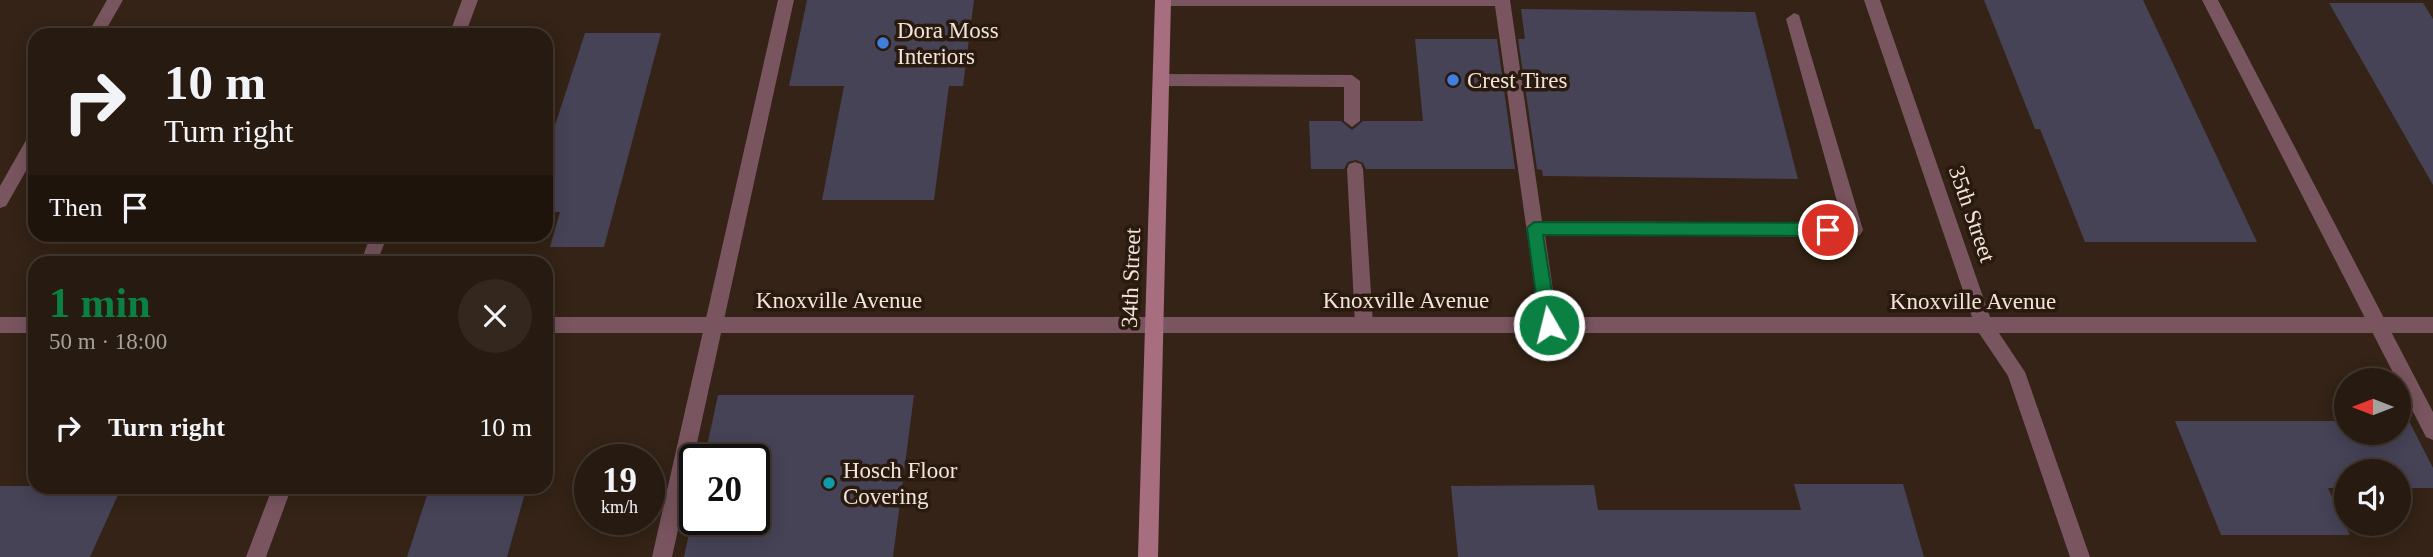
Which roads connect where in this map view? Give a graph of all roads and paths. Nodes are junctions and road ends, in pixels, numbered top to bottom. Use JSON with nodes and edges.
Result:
{"nodes":[{"id":1,"x":115,"y":0,"type":"edge"},
{"id":2,"x":470,"y":0,"type":"edge"},
{"id":3,"x":786,"y":0,"type":"edge"},
{"id":4,"x":1163,"y":0,"type":"edge"},
{"id":5,"x":1502,"y":0,"type":"edge"},
{"id":6,"x":1872,"y":0,"type":"edge"},
{"id":7,"x":2210,"y":0,"type":"edge"},
{"id":8,"x":1794,"y":19,"type":"dead end"},
{"id":9,"x":99,"y":28,"type":"edge"},
{"id":10,"x":460,"y":28,"type":"edge"},
{"id":11,"x":1161,"y":80,"type":"junction"},
{"id":12,"x":1352,"y":121,"type":"dead end"},
{"id":13,"x":28,"y":152,"type":"edge"},
{"id":14,"x":1355,"y":169,"type":"dead end"},
{"id":15,"x":0,"y":201,"type":"edge"},
{"id":16,"x":1534,"y":228,"type":"junction"},
{"id":17,"x":714,"y":324,"type":"junction"},
{"id":18,"x":1154,"y":324,"type":"junction"},
{"id":19,"x":1364,"y":324,"type":"junction"},
{"id":20,"x":0,"y":325,"type":"edge"},
{"id":21,"x":28,"y":325,"type":"edge"},
{"id":22,"x":553,"y":325,"type":"edge"},
{"id":23,"x":1549,"y":325,"type":"junction"},
{"id":24,"x":2378,"y":325,"type":"junction"},
{"id":25,"x":2433,"y":325,"type":"edge"},
{"id":26,"x":1984,"y":326,"type":"junction"},
{"id":27,"x":2433,"y":431,"type":"edge"},
{"id":28,"x":280,"y":494,"type":"edge"},
{"id":29,"x":256,"y":557,"type":"edge"},
{"id":30,"x":662,"y":557,"type":"edge"},
{"id":31,"x":1148,"y":557,"type":"edge"},
{"id":32,"x":2080,"y":557,"type":"edge"}],
"edges":[{"from":1,"to":9,"type":"street"},
{"from":2,"to":10,"type":"street"},
{"from":3,"to":17,"type":"street"},
{"from":4,"to":5,"type":"street"},
{"from":4,"to":11,"type":"main road","name":"34th Street"},
{"from":5,"to":16,"type":"street"},
{"from":6,"to":26,"type":"street","name":"35th Street"},
{"from":7,"to":24,"type":"street"},
{"from":8,"to":16,"type":"street"},
{"from":11,"to":12,"type":"street"},
{"from":11,"to":18,"type":"main road","name":"34th Street"},
{"from":13,"to":15,"type":"street"},
{"from":14,"to":19,"type":"street"},
{"from":16,"to":23,"type":"street"},
{"from":17,"to":18,"type":"street","name":"Knoxville Avenue"},
{"from":17,"to":22,"type":"street","name":"Knoxville Avenue"},
{"from":17,"to":30,"type":"street"},
{"from":18,"to":19,"type":"street","name":"Knoxville Avenue"},
{"from":18,"to":31,"type":"main road","name":"34th Street"},
{"from":19,"to":23,"type":"street","name":"Knoxville Avenue"},
{"from":20,"to":21,"type":"street"},
{"from":23,"to":26,"type":"street","name":"Knoxville Avenue"},
{"from":24,"to":25,"type":"street","name":"Knoxville Avenue"},
{"from":24,"to":26,"type":"street","name":"Knoxville Avenue"},
{"from":24,"to":27,"type":"street"},
{"from":26,"to":32,"type":"street","name":"35th Street"},
{"from":28,"to":29,"type":"street"}]}
